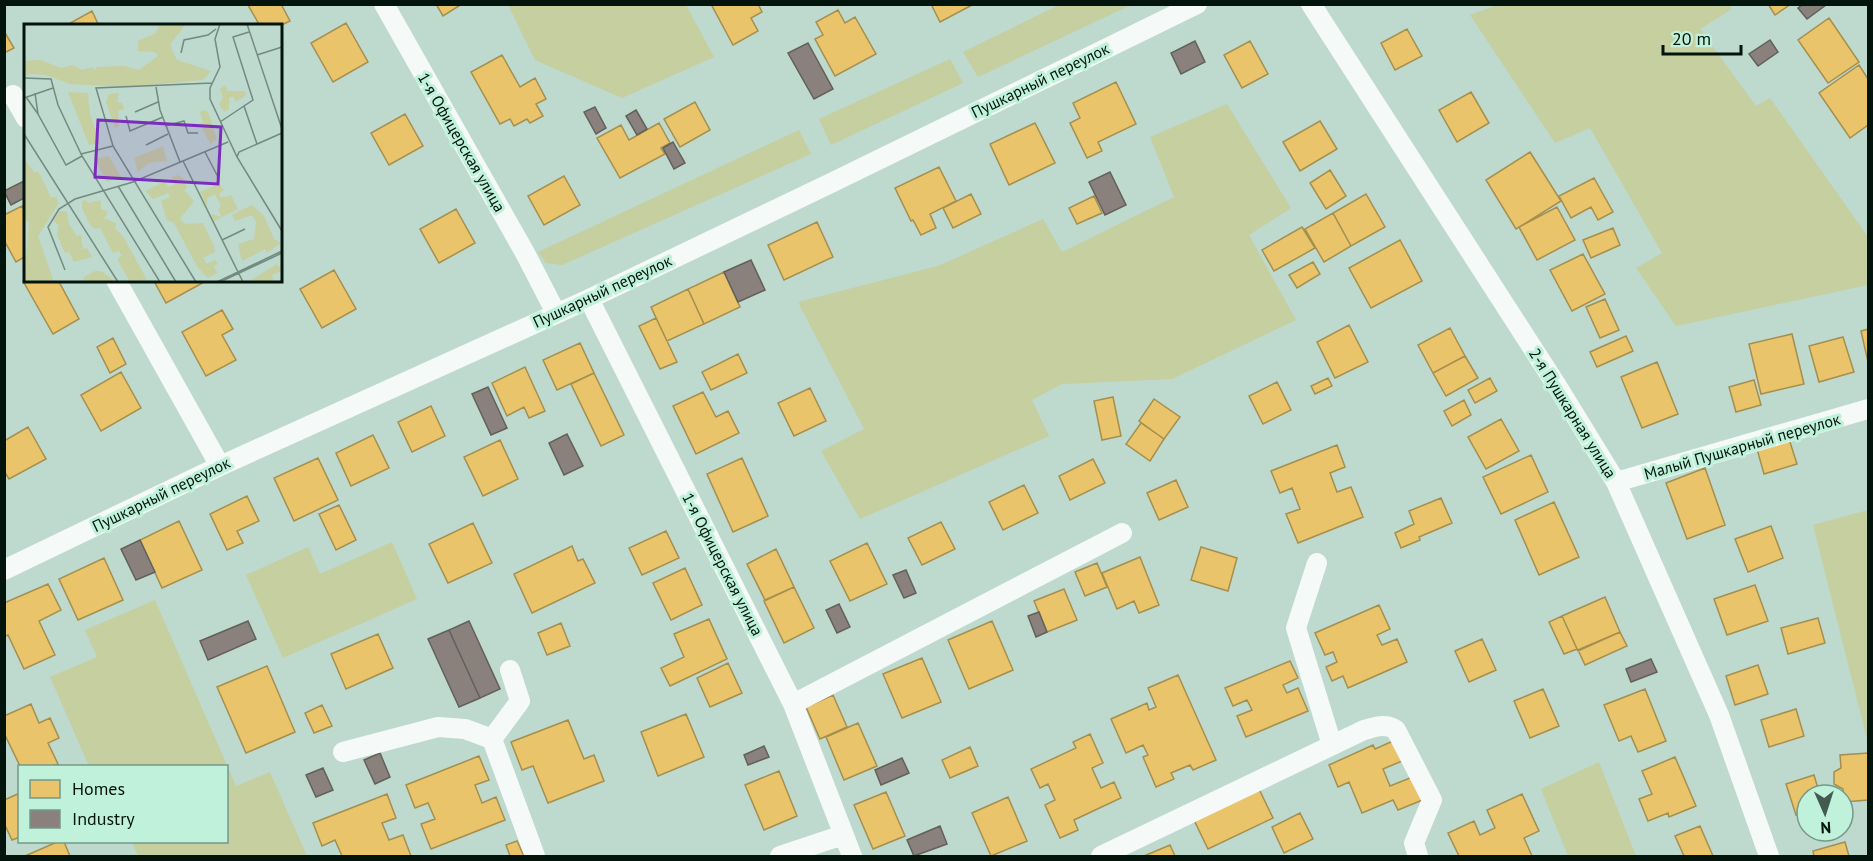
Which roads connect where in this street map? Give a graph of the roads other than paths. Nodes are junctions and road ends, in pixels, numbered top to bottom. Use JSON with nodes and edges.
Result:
{"nodes":[{"id":1,"x":384,"y":4,"type":"edge"},
{"id":2,"x":1197,"y":4,"type":"edge"},
{"id":3,"x":1311,"y":4,"type":"edge"},
{"id":4,"x":13,"y":95,"type":"dead end"},
{"id":5,"x":24,"y":114,"type":"edge"},
{"id":6,"x":117,"y":282,"type":"edge"},
{"id":7,"x":589,"y":299,"type":"junction"},
{"id":8,"x":556,"y":313,"type":"junction"},
{"id":9,"x":1869,"y":409,"type":"edge"},
{"id":10,"x":220,"y":466,"type":"junction"},
{"id":11,"x":1616,"y":482,"type":"junction"},
{"id":12,"x":1122,"y":533,"type":"dead end"},
{"id":13,"x":1317,"y":563,"type":"dead end"},
{"id":14,"x":4,"y":570,"type":"edge"},
{"id":15,"x":510,"y":670,"type":"dead end"},
{"id":16,"x":793,"y":704,"type":"junction"},
{"id":17,"x":492,"y":739,"type":"junction"},
{"id":18,"x":1332,"y":745,"type":"junction"},
{"id":19,"x":343,"y":752,"type":"dead end"},
{"id":20,"x":843,"y":835,"type":"junction"},
{"id":21,"x":535,"y":856,"type":"edge"},
{"id":22,"x":780,"y":856,"type":"edge"},
{"id":23,"x":852,"y":856,"type":"edge"},
{"id":24,"x":1101,"y":856,"type":"edge"},
{"id":25,"x":1418,"y":856,"type":"edge"},
{"id":26,"x":1769,"y":856,"type":"edge"}],
"edges":[{"from":1,"to":8,"type":"street","name":"1-я Офицерская улица"},
{"from":2,"to":7,"type":"street","name":"Пушкарный переулок"},
{"from":3,"to":11,"type":"street","name":"2-я Пушкарная улица"},
{"from":4,"to":5,"type":"street"},
{"from":6,"to":10,"type":"street"},
{"from":7,"to":8,"type":"street","name":"Пушкарный переулок"},
{"from":7,"to":16,"type":"street","name":"1-я Офицерская улица"},
{"from":8,"to":10,"type":"street","name":"Пушкарный переулок"},
{"from":9,"to":11,"type":"street","name":"Малый Пушкарный переулок"},
{"from":10,"to":14,"type":"street","name":"Пушкарный переулок"},
{"from":11,"to":26,"type":"street","name":"2-я Пушкарная улица"},
{"from":12,"to":16,"type":"street"},
{"from":13,"to":18,"type":"street"},
{"from":15,"to":17,"type":"street"},
{"from":16,"to":20,"type":"street","name":"1-я Офицерская улица"},
{"from":17,"to":19,"type":"street"},
{"from":17,"to":21,"type":"street"},
{"from":18,"to":24,"type":"street"},
{"from":18,"to":25,"type":"street"},
{"from":20,"to":22,"type":"street"},
{"from":20,"to":23,"type":"street","name":"1-я Офицерская улица"}]}
